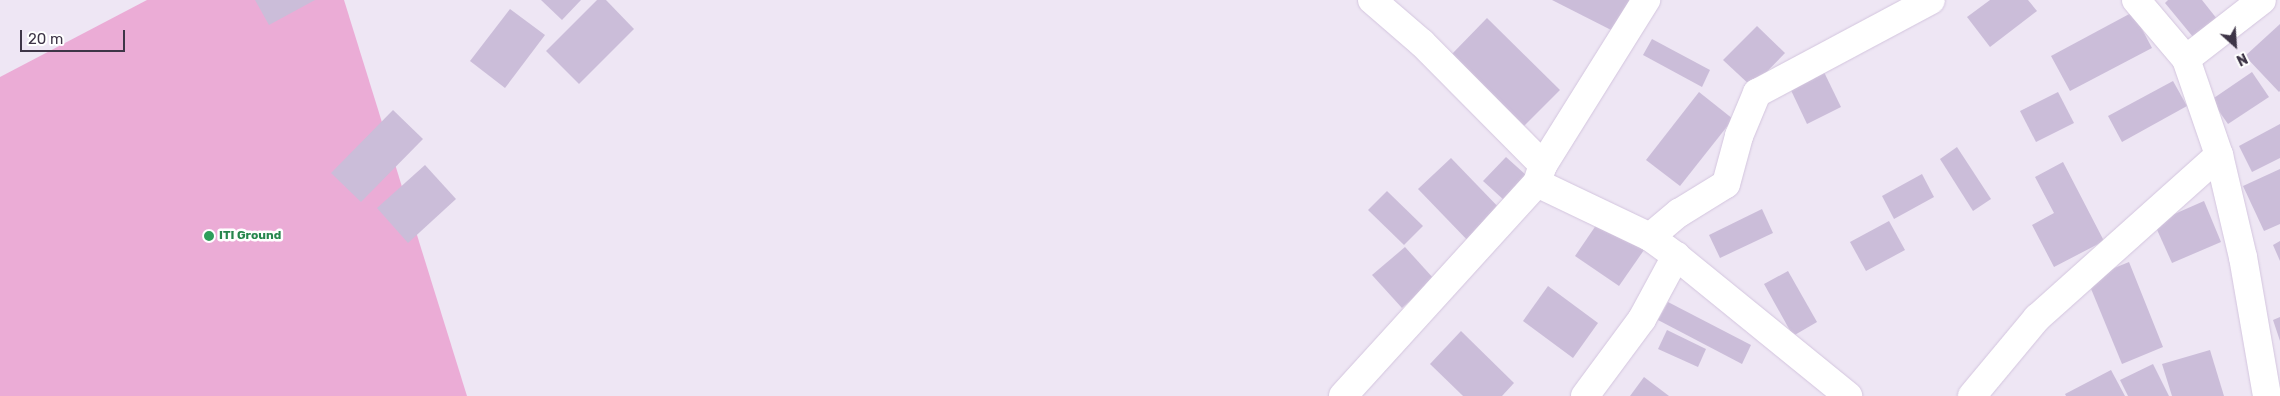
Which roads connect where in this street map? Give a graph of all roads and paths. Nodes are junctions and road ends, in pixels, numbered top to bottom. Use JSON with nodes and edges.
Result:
{"nodes":[{"id":1,"x":1372,"y":0,"type":"edge"},
{"id":2,"x":1646,"y":0,"type":"edge"},
{"id":3,"x":1931,"y":0,"type":"edge"},
{"id":4,"x":2136,"y":0,"type":"edge"},
{"id":5,"x":2262,"y":0,"type":"edge"},
{"id":6,"x":2186,"y":59,"type":"junction"},
{"id":7,"x":2219,"y":155,"type":"junction"},
{"id":8,"x":1540,"y":174,"type":"junction"},
{"id":9,"x":1650,"y":237,"type":"junction"},
{"id":10,"x":1676,"y":256,"type":"junction"},
{"id":11,"x":1343,"y":396,"type":"edge"},
{"id":12,"x":1585,"y":396,"type":"edge"},
{"id":13,"x":1848,"y":396,"type":"edge"},
{"id":14,"x":1972,"y":396,"type":"edge"},
{"id":15,"x":2266,"y":396,"type":"edge"}],
"edges":[{"from":1,"to":8,"type":"street"},
{"from":2,"to":8,"type":"street"},
{"from":3,"to":9,"type":"street"},
{"from":4,"to":6,"type":"street"},
{"from":5,"to":6,"type":"street"},
{"from":6,"to":7,"type":"street"},
{"from":7,"to":14,"type":"street"},
{"from":7,"to":15,"type":"street"},
{"from":8,"to":9,"type":"street"},
{"from":8,"to":11,"type":"street"},
{"from":9,"to":10,"type":"street"},
{"from":10,"to":12,"type":"street"},
{"from":10,"to":13,"type":"street"}]}
